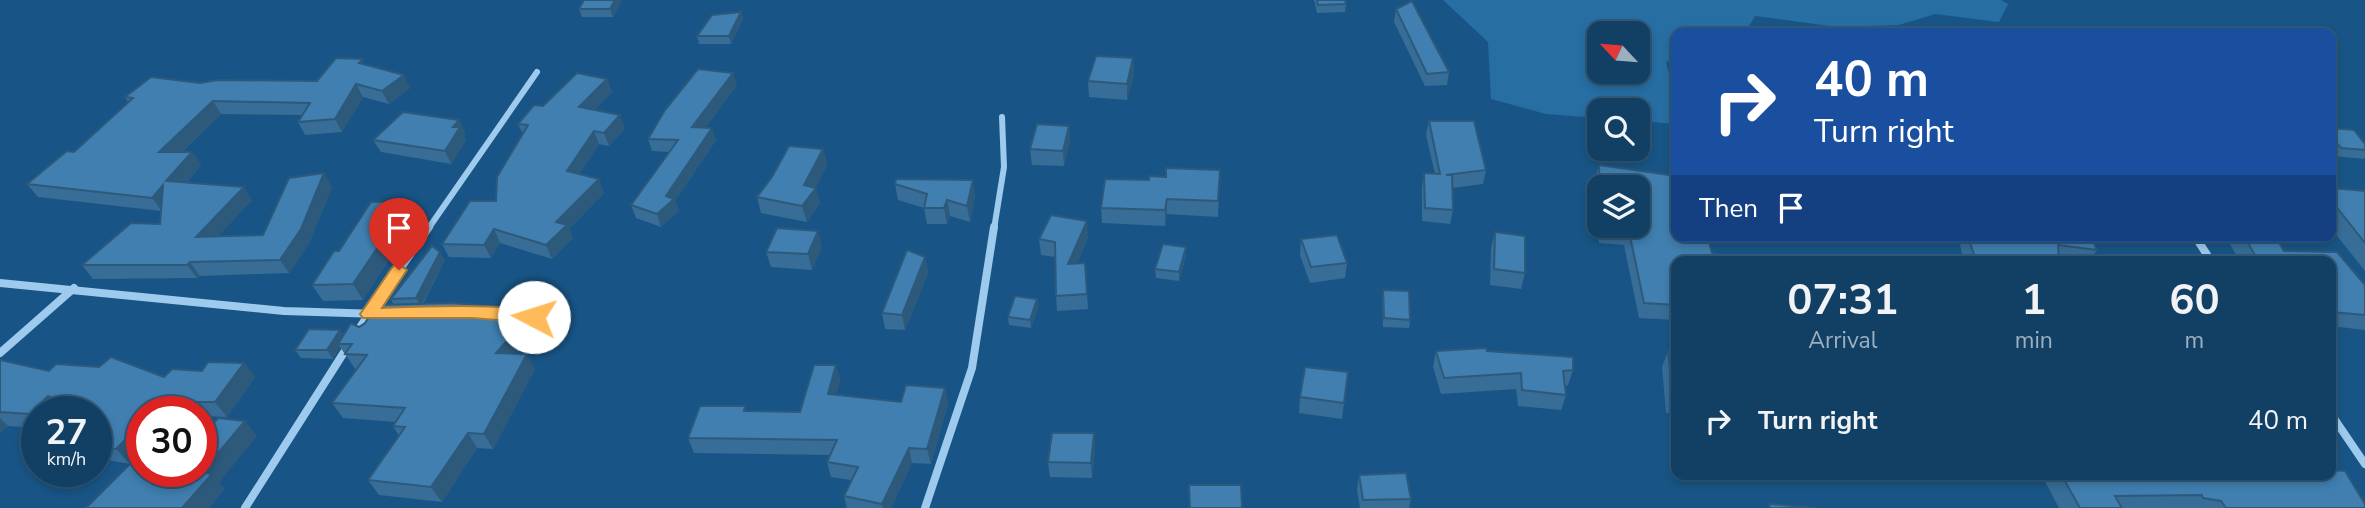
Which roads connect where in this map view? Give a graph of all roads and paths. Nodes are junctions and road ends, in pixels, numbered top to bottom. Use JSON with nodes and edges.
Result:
{"nodes":[{"id":1,"x":537,"y":72,"type":"dead end"},
{"id":2,"x":1002,"y":117,"type":"dead end"},
{"id":3,"x":0,"y":283,"type":"edge"},
{"id":4,"x":74,"y":288,"type":"junction"},
{"id":5,"x":472,"y":312,"type":"edge"},
{"id":6,"x":369,"y":314,"type":"junction"},
{"id":7,"x":393,"y":314,"type":"edge"},
{"id":8,"x":534,"y":317,"type":"dead end"},
{"id":9,"x":0,"y":353,"type":"edge"},
{"id":10,"x":2336,"y":422,"type":"edge"},
{"id":11,"x":2365,"y":464,"type":"edge"},
{"id":12,"x":245,"y":508,"type":"edge"},
{"id":13,"x":925,"y":508,"type":"edge"}],
"edges":[{"from":1,"to":6,"type":"street"},
{"from":2,"to":13,"type":"street"},
{"from":3,"to":4,"type":"street"},
{"from":4,"to":6,"type":"street"},
{"from":4,"to":9,"type":"street"},
{"from":5,"to":8,"type":"street"},
{"from":6,"to":7,"type":"street"},
{"from":6,"to":12,"type":"street"},
{"from":10,"to":11,"type":"street"}]}
